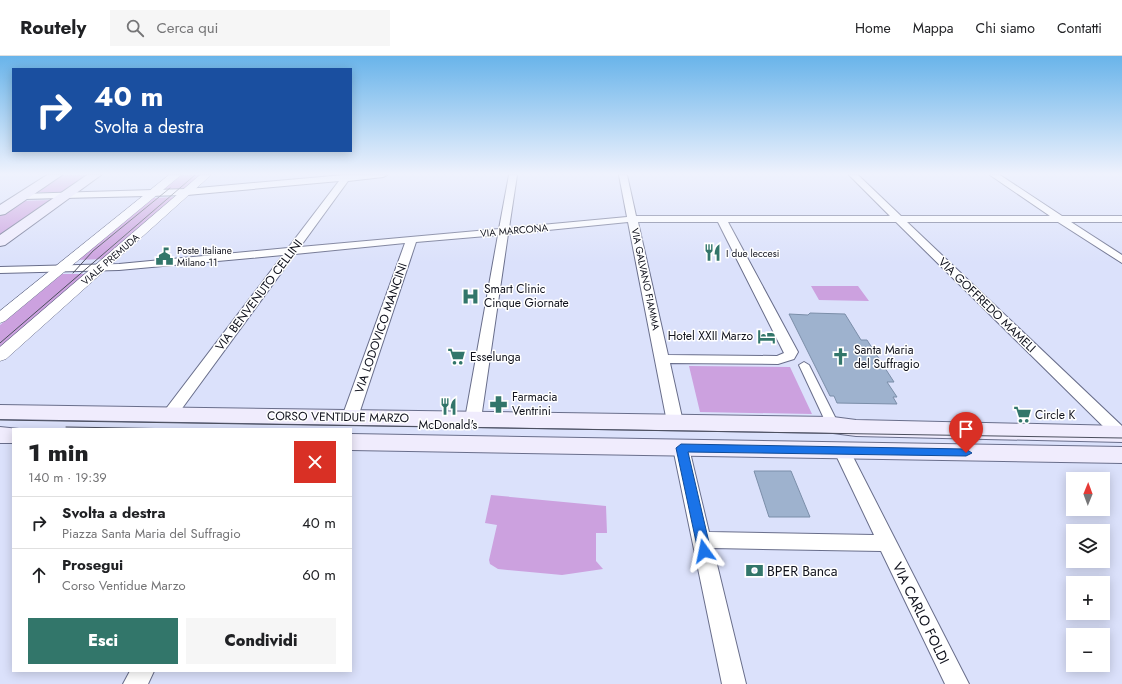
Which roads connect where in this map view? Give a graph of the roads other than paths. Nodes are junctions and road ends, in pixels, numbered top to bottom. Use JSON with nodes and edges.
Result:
{"nodes":[{"id":1,"x":10,"y":204,"type":"edge"},
{"id":2,"x":53,"y":204,"type":"edge"},
{"id":3,"x":140,"y":204,"type":"edge"},
{"id":4,"x":173,"y":204,"type":"edge"},
{"id":5,"x":328,"y":204,"type":"edge"},
{"id":6,"x":508,"y":204,"type":"edge"},
{"id":7,"x":630,"y":204,"type":"edge"},
{"id":8,"x":883,"y":204,"type":"edge"},
{"id":9,"x":1038,"y":204,"type":"edge"},
{"id":10,"x":0,"y":211,"type":"edge"},
{"id":11,"x":726,"y":218,"type":"junction"},
{"id":12,"x":634,"y":219,"type":"junction"},
{"id":13,"x":898,"y":219,"type":"junction"},
{"id":14,"x":1060,"y":219,"type":"junction"},
{"id":15,"x":1122,"y":219,"type":"edge"},
{"id":16,"x":504,"y":231,"type":"junction"},
{"id":17,"x":412,"y":239,"type":"junction"},
{"id":18,"x":0,"y":242,"type":"edge"},
{"id":19,"x":293,"y":251,"type":"junction"},
{"id":20,"x":1122,"y":260,"type":"edge"},
{"id":21,"x":100,"y":267,"type":"junction"},
{"id":22,"x":61,"y":268,"type":"junction"},
{"id":23,"x":0,"y":270,"type":"edge"},
{"id":24,"x":0,"y":318,"type":"edge"},
{"id":25,"x":0,"y":356,"type":"edge"},
{"id":26,"x":663,"y":359,"type":"junction"},
{"id":27,"x":804,"y":365,"type":"dead end"},
{"id":28,"x":0,"y":412,"type":"edge"},
{"id":29,"x":170,"y":414,"type":"junction"},
{"id":30,"x":350,"y":417,"type":"junction"},
{"id":31,"x":473,"y":419,"type":"junction"},
{"id":32,"x":676,"y":422,"type":"junction"},
{"id":33,"x":833,"y":425,"type":"junction"},
{"id":34,"x":0,"y":435,"type":"edge"},
{"id":35,"x":12,"y":435,"type":"edge"},
{"id":36,"x":1122,"y":440,"type":"edge"},
{"id":37,"x":352,"y":442,"type":"edge"},
{"id":38,"x":681,"y":448,"type":"junction"},
{"id":39,"x":842,"y":451,"type":"junction"},
{"id":40,"x":702,"y":540,"type":"junction"},
{"id":41,"x":886,"y":543,"type":"junction"},
{"id":42,"x":143,"y":672,"type":"edge"},
{"id":43,"x":135,"y":684,"type":"edge"},
{"id":44,"x":734,"y":684,"type":"edge"},
{"id":45,"x":957,"y":684,"type":"edge"}],
"edges":[{"from":1,"to":10,"type":"main road"},
{"from":2,"to":18,"type":"main road"},
{"from":3,"to":22,"type":"street","name":"VIALE PREMUDA"},
{"from":4,"to":21,"type":"street","name":"VIALE PREMUDA"},
{"from":5,"to":19,"type":"street","name":"VIA BENVENUTO CELLINI"},
{"from":6,"to":16,"type":"street"},
{"from":7,"to":12,"type":"street","name":"VIA GALVANO FIAMMA"},
{"from":8,"to":13,"type":"street","name":"VIA GOFFREDO MAMELI"},
{"from":9,"to":14,"type":"street"},
{"from":11,"to":12,"type":"street","name":"VIA MARCONA"},
{"from":11,"to":13,"type":"street","name":"VIA MARCONA"},
{"from":11,"to":26,"type":"street"},
{"from":12,"to":16,"type":"street","name":"VIA MARCONA"},
{"from":12,"to":26,"type":"street","name":"VIA GALVANO FIAMMA"},
{"from":13,"to":14,"type":"street","name":"VIA MARCONA"},
{"from":13,"to":36,"type":"street","name":"VIA GOFFREDO MAMELI"},
{"from":14,"to":15,"type":"street","name":"VIA MARCONA"},
{"from":14,"to":20,"type":"street"},
{"from":16,"to":17,"type":"street","name":"VIA MARCONA"},
{"from":16,"to":31,"type":"street"},
{"from":17,"to":19,"type":"street","name":"VIA MARCONA"},
{"from":17,"to":30,"type":"street","name":"VIA LODOVICO MANCINI"},
{"from":19,"to":21,"type":"street","name":"VIA MARCONA"},
{"from":19,"to":29,"type":"street","name":"VIA BENVENUTO CELLINI"},
{"from":21,"to":22,"type":"street","name":"VIA MARCONA"},
{"from":21,"to":25,"type":"street","name":"VIALE PREMUDA"},
{"from":22,"to":23,"type":"street","name":"VIA MARCONA"},
{"from":22,"to":24,"type":"street","name":"VIALE PREMUDA"},
{"from":26,"to":32,"type":"street","name":"VIA GALVANO FIAMMA"},
{"from":27,"to":33,"type":"street"},
{"from":28,"to":29,"type":"main road","name":"CORSO VENTIDUE MARZO"},
{"from":29,"to":30,"type":"main road","name":"CORSO VENTIDUE MARZO"},
{"from":30,"to":31,"type":"main road","name":"CORSO VENTIDUE MARZO"},
{"from":31,"to":32,"type":"main road","name":"CORSO VENTIDUE MARZO"},
{"from":32,"to":33,"type":"main road","name":"CORSO VENTIDUE MARZO"},
{"from":32,"to":38,"type":"main road"},
{"from":33,"to":36,"type":"main road"},
{"from":34,"to":35,"type":"main road"},
{"from":36,"to":39,"type":"main road"},
{"from":37,"to":38,"type":"main road","name":"CORSO VENTIDUE MARZO"},
{"from":38,"to":39,"type":"main road","name":"CORSO VENTIDUE MARZO"},
{"from":38,"to":40,"type":"street"},
{"from":39,"to":41,"type":"street","name":"VIA CARLO FOLDI"},
{"from":40,"to":41,"type":"street"},
{"from":40,"to":44,"type":"street"},
{"from":41,"to":45,"type":"street","name":"VIA CARLO FOLDI"},
{"from":42,"to":43,"type":"street"}]}
